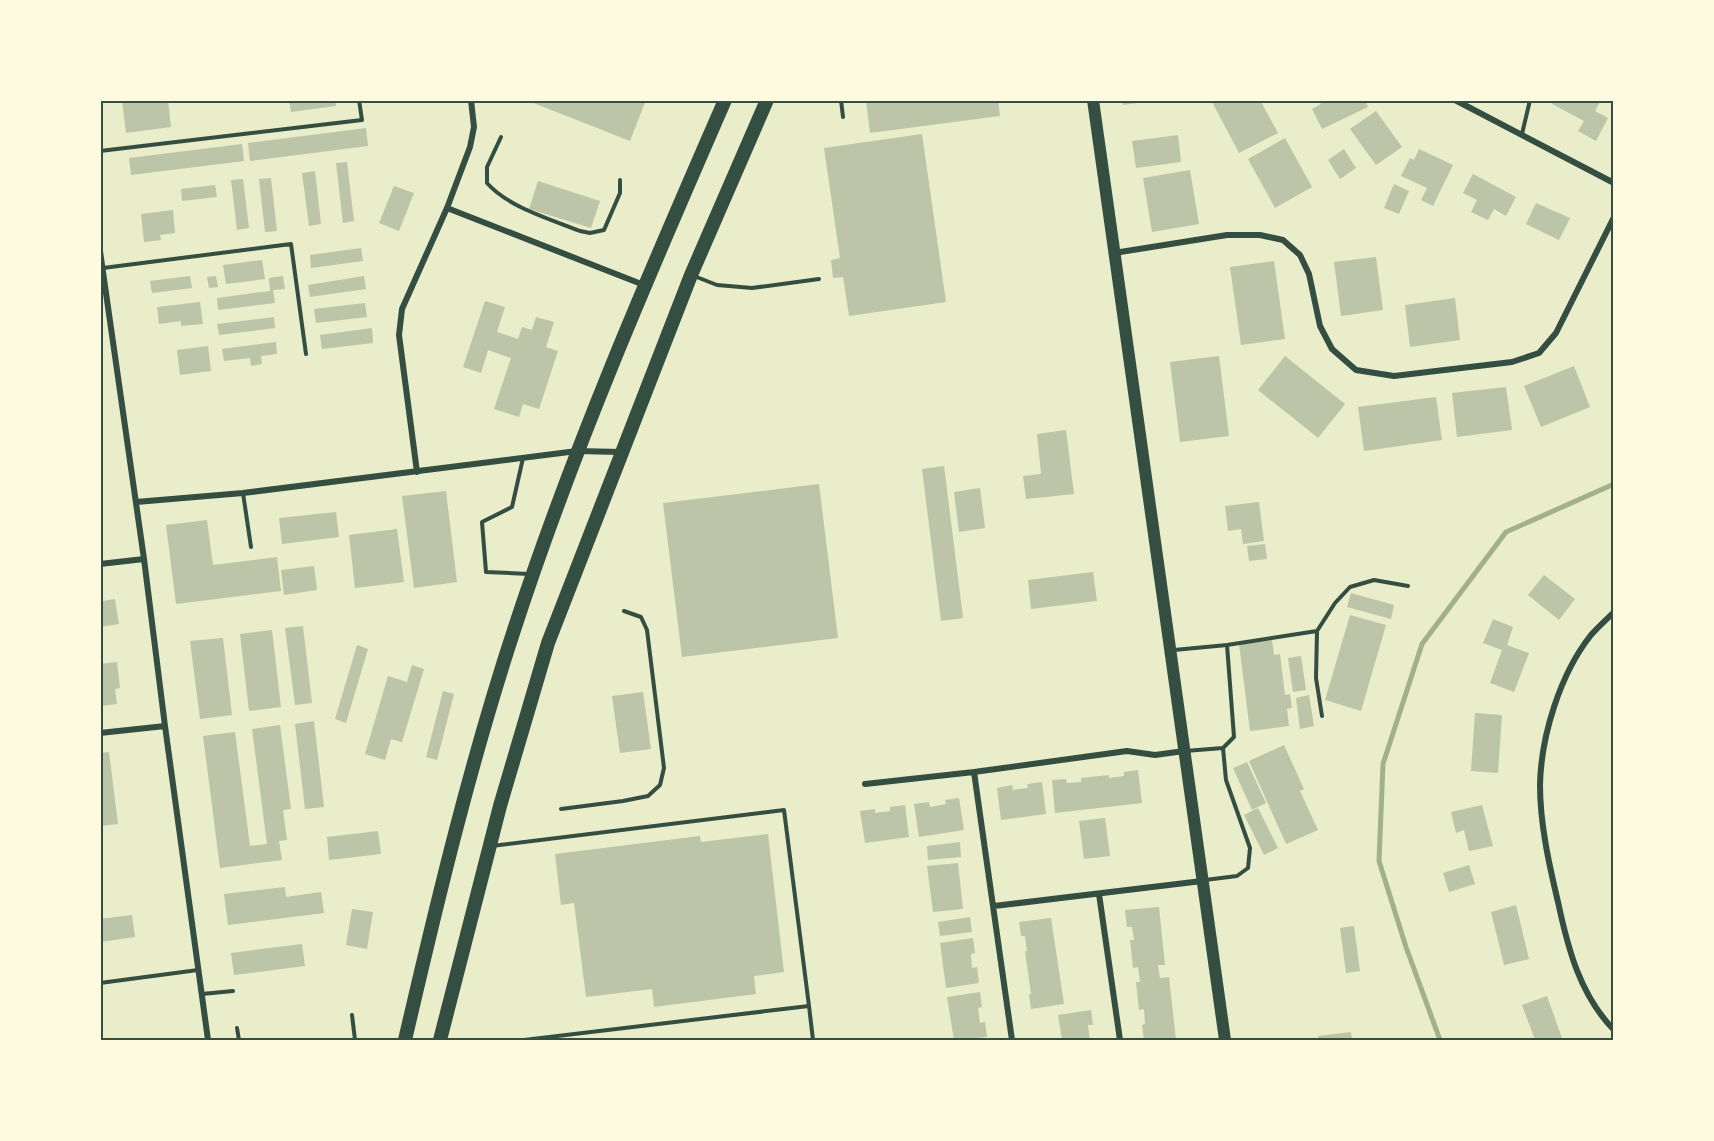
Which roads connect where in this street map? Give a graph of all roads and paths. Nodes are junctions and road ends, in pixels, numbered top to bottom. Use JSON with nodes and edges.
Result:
{"nodes":[{"id":1,"x":359,"y":100,"type":"edge"},
{"id":2,"x":471,"y":100,"type":"edge"},
{"id":3,"x":725,"y":100,"type":"edge"},
{"id":4,"x":767,"y":100,"type":"edge"},
{"id":5,"x":841,"y":100,"type":"edge"},
{"id":6,"x":1093,"y":100,"type":"edge"},
{"id":7,"x":1455,"y":100,"type":"edge"},
{"id":8,"x":1530,"y":100,"type":"edge"},
{"id":9,"x":843,"y":117,"type":"dead end"},
{"id":10,"x":1521,"y":135,"type":"junction"},
{"id":11,"x":501,"y":137,"type":"dead end"},
{"id":12,"x":100,"y":151,"type":"edge"},
{"id":13,"x":620,"y":180,"type":"dead end"},
{"id":14,"x":1614,"y":183,"type":"edge"},
{"id":15,"x":447,"y":208,"type":"junction"},
{"id":16,"x":1614,"y":217,"type":"edge"},
{"id":17,"x":100,"y":251,"type":"edge"},
{"id":18,"x":1114,"y":253,"type":"junction"},
{"id":19,"x":103,"y":268,"type":"junction"},
{"id":20,"x":691,"y":275,"type":"junction"},
{"id":21,"x":819,"y":279,"type":"dead end"},
{"id":22,"x":644,"y":285,"type":"junction"},
{"id":23,"x":306,"y":354,"type":"dead end"},
{"id":24,"x":577,"y":451,"type":"junction"},
{"id":25,"x":621,"y":452,"type":"junction"},
{"id":26,"x":523,"y":458,"type":"junction"},
{"id":27,"x":417,"y":472,"type":"junction"},
{"id":28,"x":243,"y":493,"type":"junction"},
{"id":29,"x":136,"y":502,"type":"junction"},
{"id":30,"x":251,"y":547,"type":"dead end"},
{"id":31,"x":144,"y":559,"type":"junction"},
{"id":32,"x":100,"y":564,"type":"edge"},
{"id":33,"x":533,"y":574,"type":"junction"},
{"id":34,"x":1408,"y":586,"type":"dead end"},
{"id":35,"x":624,"y":611,"type":"dead end"},
{"id":36,"x":1614,"y":612,"type":"edge"},
{"id":37,"x":1317,"y":632,"type":"junction"},
{"id":38,"x":1227,"y":645,"type":"junction"},
{"id":39,"x":1170,"y":651,"type":"junction"},
{"id":40,"x":1322,"y":716,"type":"dead end"},
{"id":41,"x":165,"y":726,"type":"junction"},
{"id":42,"x":100,"y":733,"type":"edge"},
{"id":43,"x":1223,"y":748,"type":"junction"},
{"id":44,"x":1184,"y":751,"type":"junction"},
{"id":45,"x":974,"y":772,"type":"junction"},
{"id":46,"x":865,"y":784,"type":"dead end"},
{"id":47,"x":561,"y":809,"type":"dead end"},
{"id":48,"x":490,"y":847,"type":"junction"},
{"id":49,"x":1203,"y":881,"type":"junction"},
{"id":50,"x":1099,"y":894,"type":"junction"},
{"id":51,"x":994,"y":906,"type":"junction"},
{"id":52,"x":199,"y":970,"type":"junction"},
{"id":53,"x":100,"y":983,"type":"edge"},
{"id":54,"x":233,"y":991,"type":"dead end"},
{"id":55,"x":202,"y":994,"type":"junction"},
{"id":56,"x":808,"y":1005,"type":"junction"},
{"id":57,"x":352,"y":1015,"type":"dead end"},
{"id":58,"x":237,"y":1028,"type":"dead end"},
{"id":59,"x":1614,"y":1030,"type":"edge"},
{"id":60,"x":208,"y":1041,"type":"edge"},
{"id":61,"x":239,"y":1041,"type":"edge"},
{"id":62,"x":355,"y":1041,"type":"edge"},
{"id":63,"x":405,"y":1041,"type":"edge"},
{"id":64,"x":440,"y":1041,"type":"edge"},
{"id":65,"x":524,"y":1041,"type":"edge"},
{"id":66,"x":813,"y":1041,"type":"edge"},
{"id":67,"x":1012,"y":1041,"type":"edge"},
{"id":68,"x":1120,"y":1041,"type":"edge"},
{"id":69,"x":1225,"y":1041,"type":"edge"}],
"edges":[{"from":1,"to":12,"type":"lane"},
{"from":2,"to":15,"type":"street"},
{"from":3,"to":22,"type":"main road"},
{"from":4,"to":20,"type":"main road"},
{"from":5,"to":9,"type":"lane"},
{"from":6,"to":18,"type":"main road"},
{"from":7,"to":10,"type":"street"},
{"from":8,"to":10,"type":"lane"},
{"from":10,"to":14,"type":"street"},
{"from":11,"to":13,"type":"lane"},
{"from":15,"to":22,"type":"street"},
{"from":15,"to":27,"type":"street"},
{"from":16,"to":18,"type":"street"},
{"from":17,"to":19,"type":"street"},
{"from":18,"to":39,"type":"main road"},
{"from":19,"to":23,"type":"lane"},
{"from":19,"to":29,"type":"street"},
{"from":20,"to":21,"type":"lane"},
{"from":20,"to":25,"type":"main road"},
{"from":22,"to":24,"type":"main road"},
{"from":24,"to":25,"type":"street"},
{"from":24,"to":26,"type":"street"},
{"from":24,"to":33,"type":"main road"},
{"from":25,"to":48,"type":"main road"},
{"from":26,"to":27,"type":"street"},
{"from":26,"to":33,"type":"lane"},
{"from":27,"to":28,"type":"street"},
{"from":28,"to":29,"type":"street"},
{"from":28,"to":30,"type":"lane"},
{"from":29,"to":31,"type":"street"},
{"from":31,"to":32,"type":"street"},
{"from":31,"to":41,"type":"street"},
{"from":33,"to":63,"type":"main road"},
{"from":34,"to":37,"type":"lane"},
{"from":35,"to":47,"type":"lane"},
{"from":36,"to":59,"type":"street"},
{"from":37,"to":38,"type":"lane"},
{"from":37,"to":40,"type":"lane"},
{"from":38,"to":39,"type":"lane"},
{"from":38,"to":43,"type":"lane"},
{"from":39,"to":44,"type":"main road"},
{"from":41,"to":42,"type":"street"},
{"from":41,"to":52,"type":"street"},
{"from":43,"to":44,"type":"lane"},
{"from":43,"to":49,"type":"lane"},
{"from":44,"to":45,"type":"street"},
{"from":44,"to":49,"type":"main road"},
{"from":45,"to":46,"type":"street"},
{"from":45,"to":51,"type":"street"},
{"from":48,"to":56,"type":"lane"},
{"from":48,"to":64,"type":"main road"},
{"from":49,"to":50,"type":"street"},
{"from":49,"to":69,"type":"main road"},
{"from":50,"to":51,"type":"street"},
{"from":50,"to":68,"type":"street"},
{"from":51,"to":67,"type":"street"},
{"from":52,"to":53,"type":"lane"},
{"from":52,"to":55,"type":"street"},
{"from":54,"to":55,"type":"lane"},
{"from":55,"to":60,"type":"street"},
{"from":56,"to":65,"type":"lane"},
{"from":56,"to":66,"type":"lane"},
{"from":57,"to":62,"type":"lane"},
{"from":58,"to":61,"type":"lane"}]}
